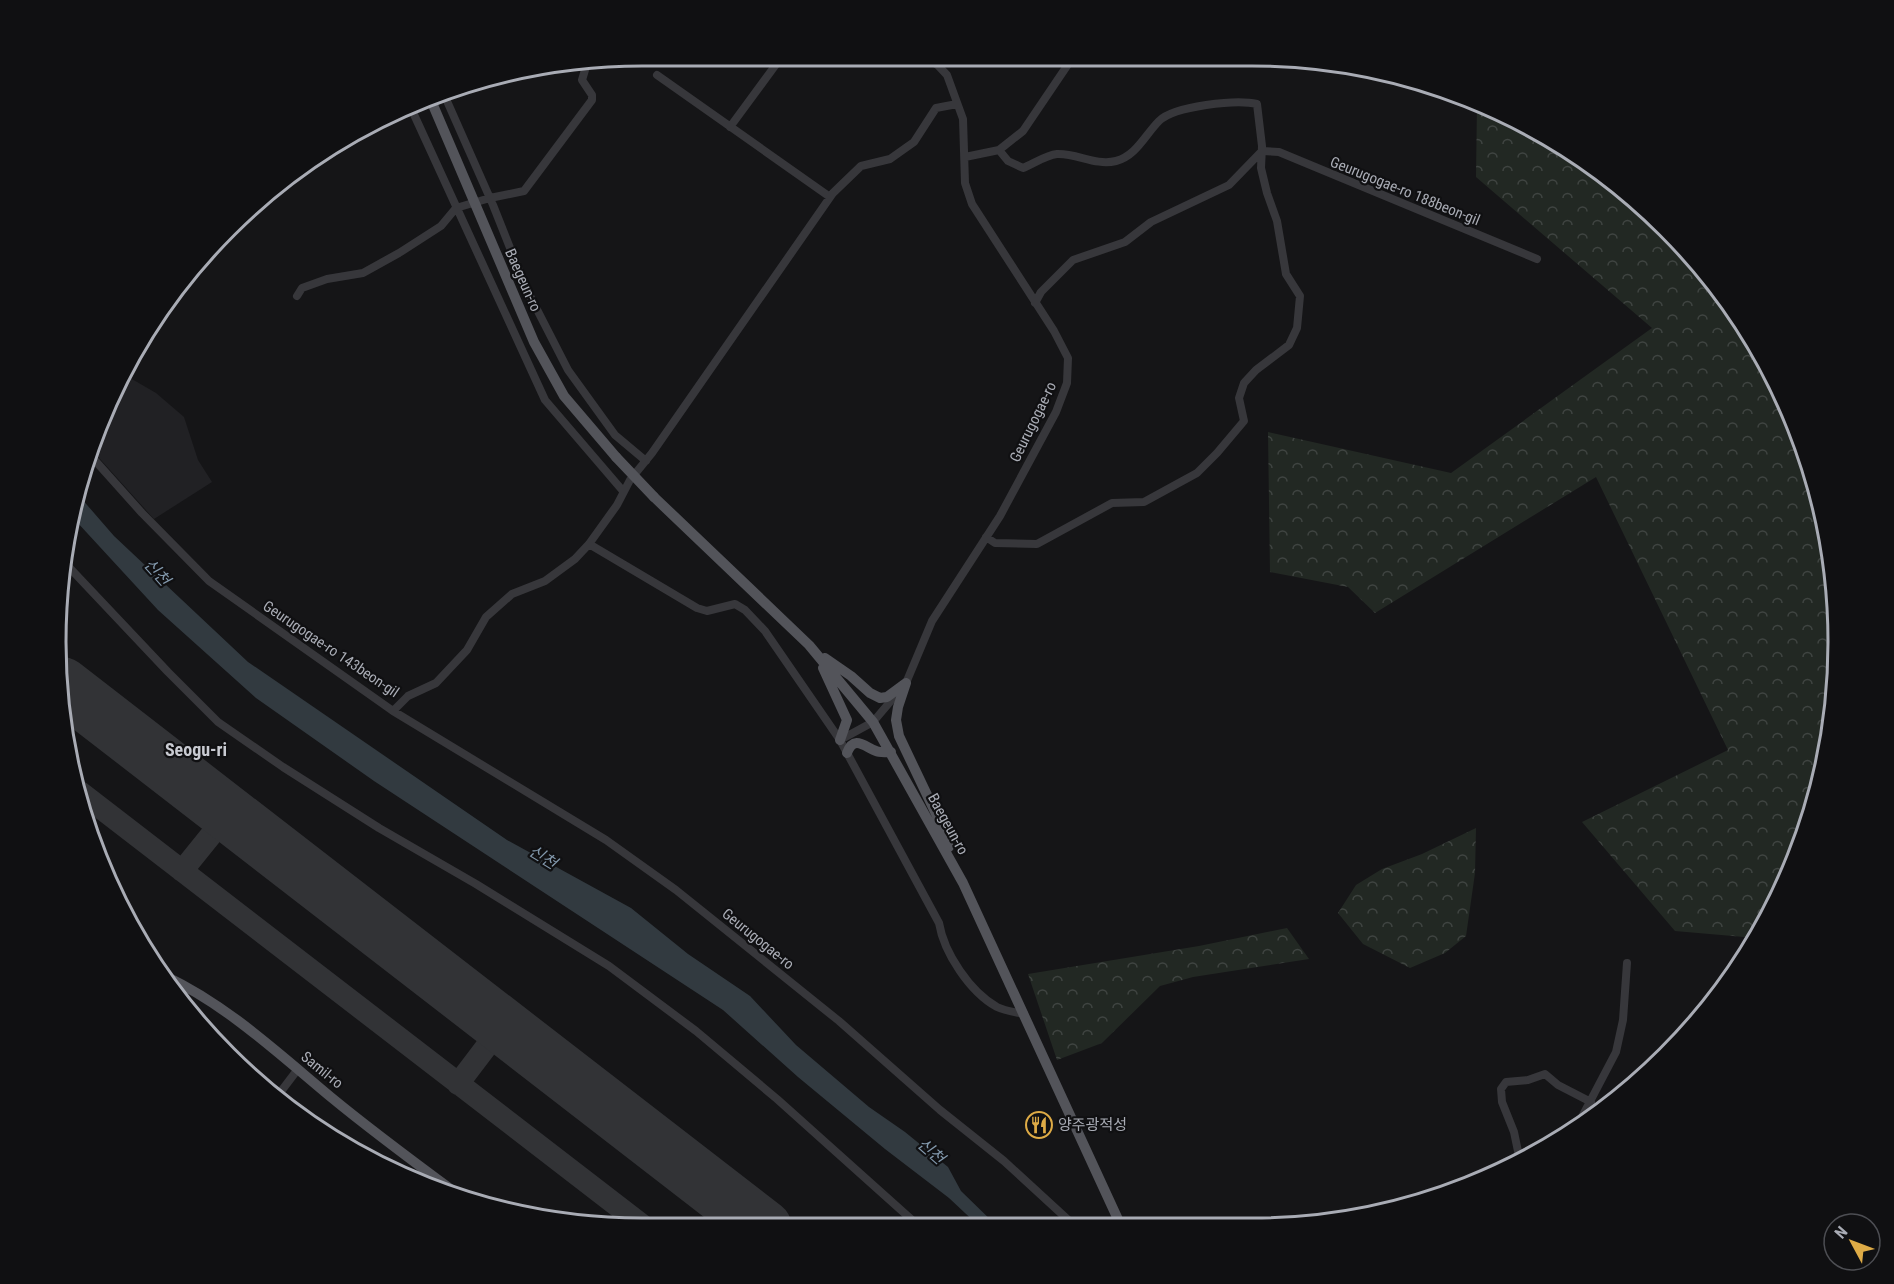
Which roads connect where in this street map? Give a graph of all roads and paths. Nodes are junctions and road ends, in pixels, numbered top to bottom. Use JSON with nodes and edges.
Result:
{"nodes":[{"id":1,"x":775,"y":66,"type":"edge"},
{"id":2,"x":939,"y":66,"type":"edge"},
{"id":3,"x":1067,"y":66,"type":"edge"},
{"id":4,"x":585,"y":69,"type":"edge"},
{"id":5,"x":657,"y":75,"type":"dead end"},
{"id":6,"x":447,"y":101,"type":"edge"},
{"id":7,"x":957,"y":104,"type":"junction"},
{"id":8,"x":433,"y":106,"type":"edge"},
{"id":9,"x":414,"y":114,"type":"edge"},
{"id":10,"x":730,"y":127,"type":"junction"},
{"id":11,"x":999,"y":150,"type":"junction"},
{"id":12,"x":1262,"y":151,"type":"junction"},
{"id":13,"x":965,"y":157,"type":"junction"},
{"id":14,"x":830,"y":197,"type":"junction"},
{"id":15,"x":490,"y":198,"type":"junction"},
{"id":16,"x":474,"y":203,"type":"junction"},
{"id":17,"x":456,"y":208,"type":"junction"},
{"id":18,"x":1537,"y":259,"type":"dead end"},
{"id":19,"x":297,"y":296,"type":"dead end"},
{"id":20,"x":1035,"y":303,"type":"junction"},
{"id":21,"x":96,"y":461,"type":"edge"},
{"id":22,"x":646,"y":461,"type":"junction"},
{"id":23,"x":623,"y":491,"type":"junction"},
{"id":24,"x":986,"y":537,"type":"junction"},
{"id":25,"x":589,"y":544,"type":"junction"},
{"id":26,"x":71,"y":569,"type":"edge"},
{"id":27,"x":815,"y":651,"type":"junction"},
{"id":28,"x":906,"y":683,"type":"junction"},
{"id":29,"x":393,"y":711,"type":"junction"},
{"id":30,"x":873,"y":722,"type":"junction"},
{"id":31,"x":840,"y":740,"type":"junction"},
{"id":32,"x":891,"y":752,"type":"junction"},
{"id":33,"x":847,"y":753,"type":"junction"},
{"id":34,"x":963,"y":883,"type":"junction"},
{"id":35,"x":1628,"y":963,"type":"dead end"},
{"id":36,"x":177,"y":981,"type":"edge"},
{"id":37,"x":1024,"y":1014,"type":"junction"},
{"id":38,"x":298,"y":1069,"type":"junction"},
{"id":39,"x":281,"y":1091,"type":"edge"},
{"id":40,"x":1591,"y":1101,"type":"junction"},
{"id":41,"x":1585,"y":1112,"type":"edge"},
{"id":42,"x":1518,"y":1153,"type":"edge"},
{"id":43,"x":439,"y":1180,"type":"edge"},
{"id":44,"x":910,"y":1218,"type":"edge"},
{"id":45,"x":1066,"y":1218,"type":"edge"},
{"id":46,"x":1117,"y":1218,"type":"edge"}],
"edges":[{"from":1,"to":10,"type":"street"},
{"from":2,"to":7,"type":"street","name":"Geurugogae-ro"},
{"from":3,"to":11,"type":"street"},
{"from":4,"to":15,"type":"street"},
{"from":5,"to":10,"type":"street"},
{"from":6,"to":15,"type":"street"},
{"from":7,"to":13,"type":"street","name":"Geurugogae-ro"},
{"from":7,"to":14,"type":"street","name":"Geurugogae-ro 143beon-gil"},
{"from":8,"to":16,"type":"main road","name":"Baegeun-ro"},
{"from":9,"to":17,"type":"street"},
{"from":10,"to":14,"type":"street"},
{"from":11,"to":12,"type":"street"},
{"from":11,"to":13,"type":"street"},
{"from":12,"to":18,"type":"street","name":"Geurugogae-ro 188beon-gil"},
{"from":12,"to":20,"type":"street"},
{"from":12,"to":24,"type":"street"},
{"from":13,"to":20,"type":"street","name":"Geurugogae-ro"},
{"from":14,"to":22,"type":"street","name":"Geurugogae-ro 143beon-gil"},
{"from":15,"to":16,"type":"street"},
{"from":15,"to":22,"type":"street"},
{"from":16,"to":17,"type":"street"},
{"from":16,"to":27,"type":"main road","name":"Baegeun-ro","bridge":true},
{"from":17,"to":19,"type":"street"},
{"from":17,"to":23,"type":"street"},
{"from":20,"to":24,"type":"street","name":"Geurugogae-ro"},
{"from":21,"to":29,"type":"street","name":"Geurugogae-ro 143beon-gil"},
{"from":22,"to":23,"type":"street","name":"Geurugogae-ro 143beon-gil"},
{"from":23,"to":25,"type":"street","name":"Geurugogae-ro 143beon-gil"},
{"from":24,"to":28,"type":"street","name":"Geurugogae-ro"},
{"from":25,"to":29,"type":"street","name":"Geurugogae-ro 143beon-gil"},
{"from":25,"to":31,"type":"street"},
{"from":26,"to":44,"type":"street"},
{"from":27,"to":28,"type":"main road"},
{"from":27,"to":30,"type":"main road","name":"Baegeun-ro"},
{"from":27,"to":31,"type":"main road"},
{"from":28,"to":30,"type":"street","name":"Geurugogae-ro"},
{"from":28,"to":34,"type":"main road"},
{"from":29,"to":45,"type":"street","name":"Geurugogae-ro"},
{"from":30,"to":31,"type":"street"},
{"from":30,"to":32,"type":"main road","name":"Baegeun-ro"},
{"from":31,"to":33,"type":"street"},
{"from":32,"to":33,"type":"main road"},
{"from":32,"to":34,"type":"main road","name":"Baegeun-ro"},
{"from":33,"to":37,"type":"street"},
{"from":34,"to":37,"type":"main road","name":"Baegeun-ro"},
{"from":35,"to":40,"type":"street"},
{"from":36,"to":38,"type":"main road","name":"Samil-ro"},
{"from":37,"to":46,"type":"main road","name":"Baegeun-ro"},
{"from":38,"to":39,"type":"street"},
{"from":38,"to":43,"type":"main road","name":"Samil-ro"},
{"from":40,"to":41,"type":"street"},
{"from":40,"to":42,"type":"street"}]}
